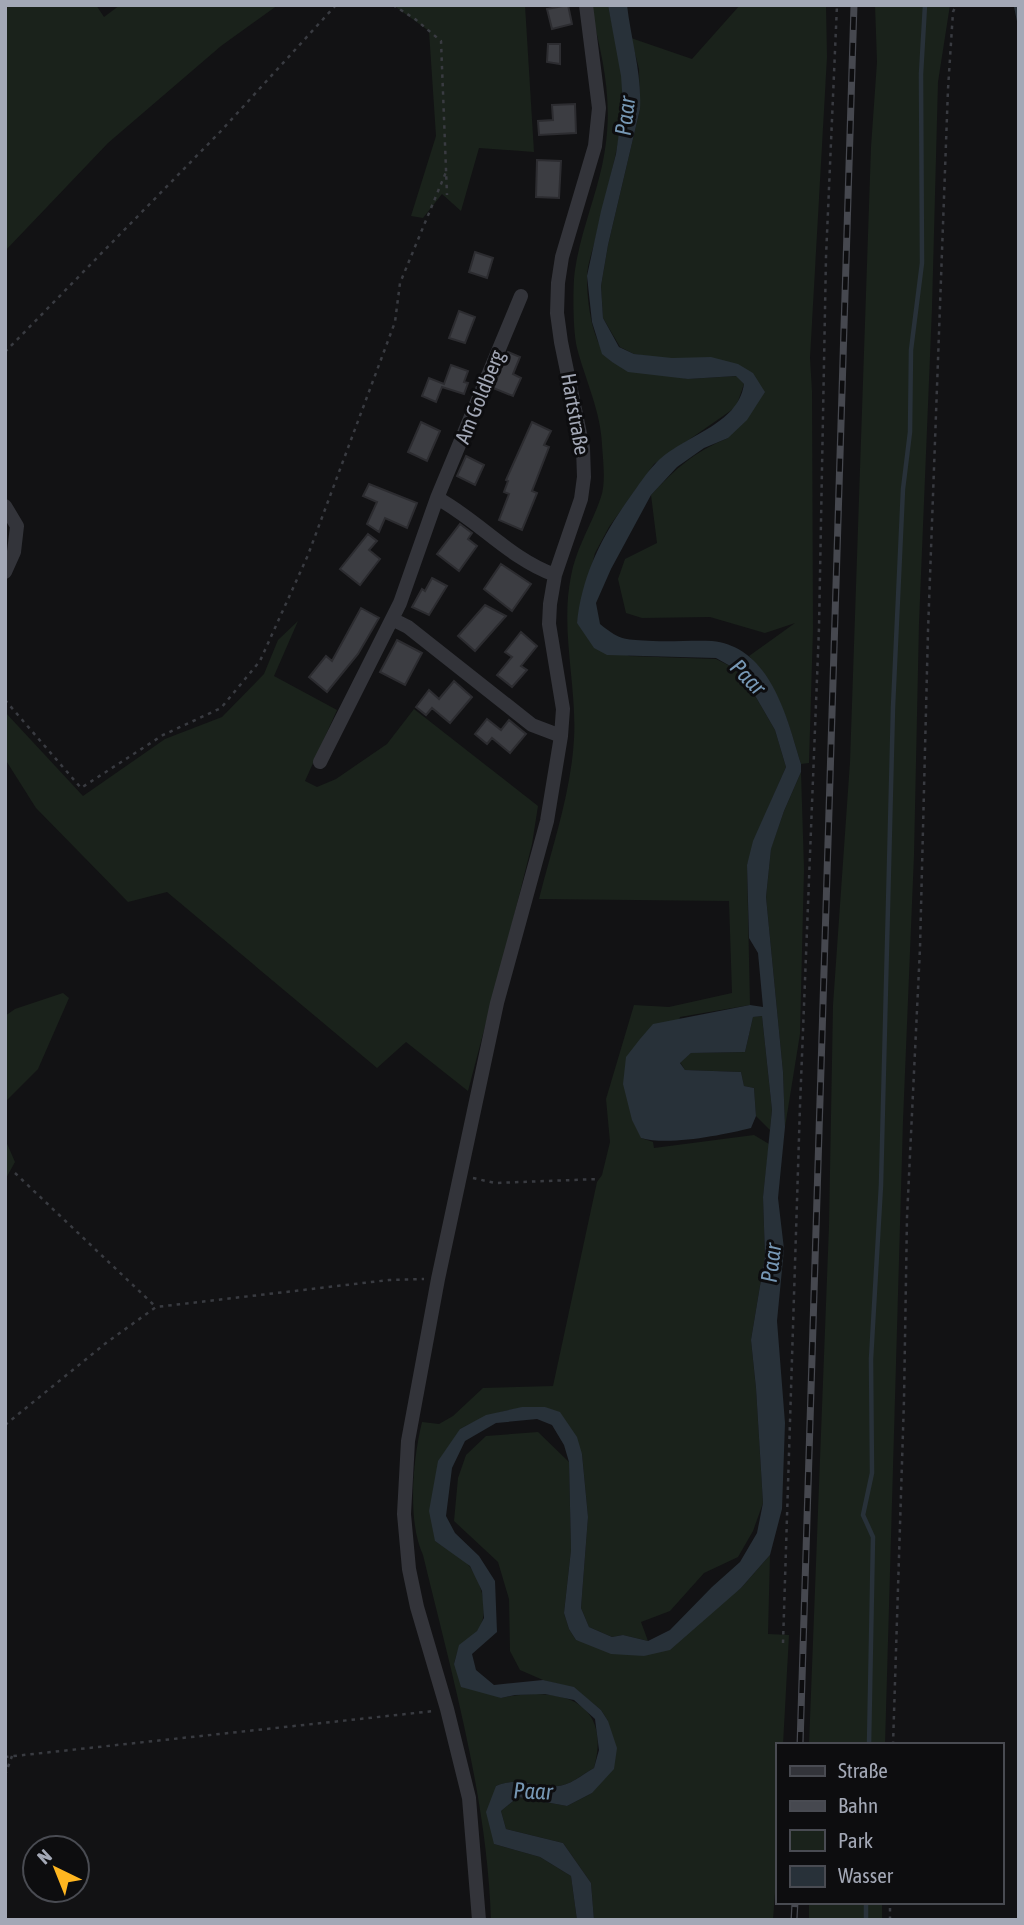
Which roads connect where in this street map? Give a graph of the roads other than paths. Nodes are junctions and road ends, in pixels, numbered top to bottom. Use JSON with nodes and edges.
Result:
{"nodes":[{"id":1,"x":586,"y":5,"type":"edge"},
{"id":2,"x":520,"y":296,"type":"dead end"},
{"id":3,"x":437,"y":498,"type":"junction"},
{"id":4,"x":5,"y":506,"type":"edge"},
{"id":5,"x":5,"y":572,"type":"edge"},
{"id":6,"x":555,"y":575,"type":"junction"},
{"id":7,"x":392,"y":619,"type":"junction"},
{"id":8,"x":561,"y":736,"type":"junction"},
{"id":9,"x":320,"y":762,"type":"dead end"},
{"id":10,"x":479,"y":1920,"type":"edge"}],
"edges":[{"from":1,"to":6,"type":"street","name":"Hartstraße"},
{"from":2,"to":3,"type":"street","name":"Am Goldberg"},
{"from":3,"to":6,"type":"street"},
{"from":3,"to":7,"type":"street","name":"Am Goldberg"},
{"from":4,"to":5,"type":"street"},
{"from":6,"to":8,"type":"street","name":"Hartstraße"},
{"from":7,"to":8,"type":"street"},
{"from":7,"to":9,"type":"street","name":"Am Goldberg"},
{"from":8,"to":10,"type":"street","name":"Hartstraße"}]}
